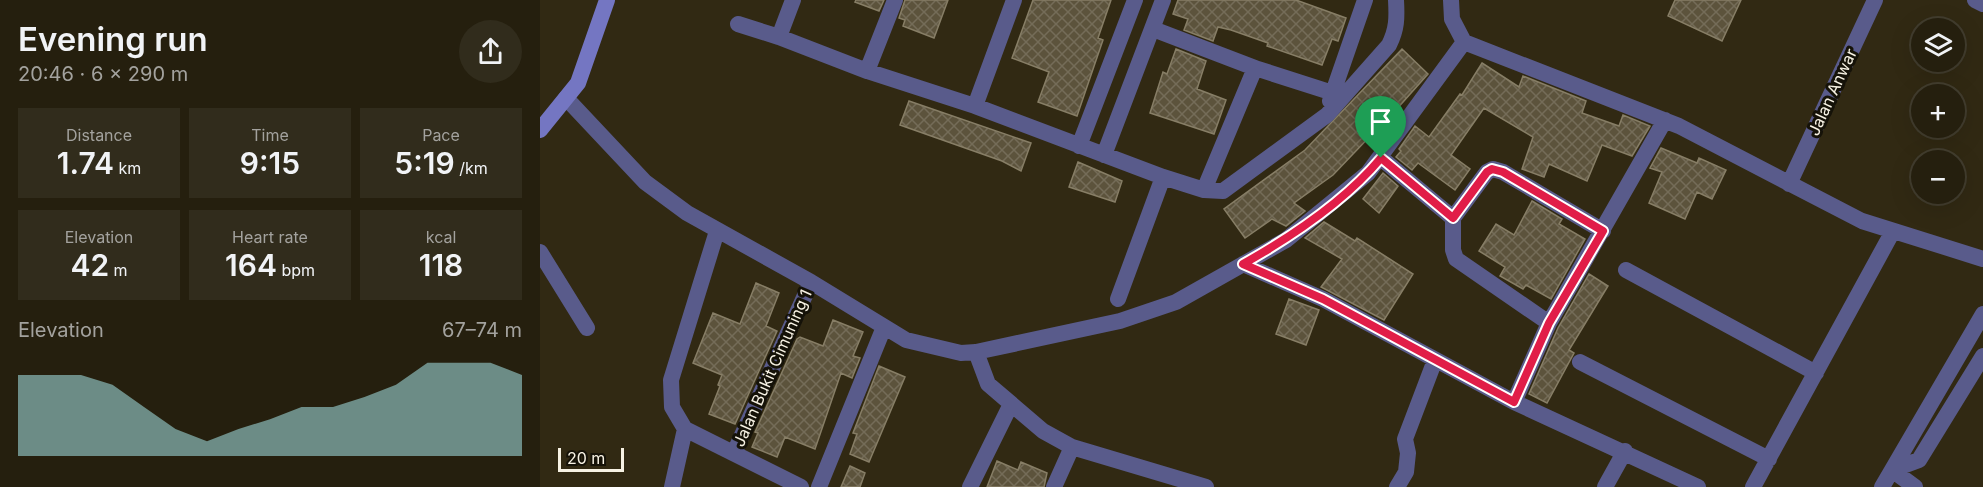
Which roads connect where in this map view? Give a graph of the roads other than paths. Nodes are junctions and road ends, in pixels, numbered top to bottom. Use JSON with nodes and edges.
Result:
{"nodes":[{"id":1,"x":607,"y":0,"type":"edge"},
{"id":2,"x":793,"y":0,"type":"edge"},
{"id":3,"x":895,"y":0,"type":"edge"},
{"id":4,"x":1014,"y":0,"type":"edge"},
{"id":5,"x":1135,"y":0,"type":"edge"},
{"id":6,"x":1163,"y":0,"type":"edge"},
{"id":7,"x":1396,"y":0,"type":"edge"},
{"id":8,"x":1451,"y":0,"type":"edge"},
{"id":9,"x":1875,"y":0,"type":"edge"},
{"id":10,"x":1975,"y":0,"type":"edge"},
{"id":11,"x":1363,"y":1,"type":"edge"},
{"id":12,"x":1983,"y":4,"type":"edge"},
{"id":13,"x":738,"y":24,"type":"dead end"},
{"id":14,"x":1153,"y":30,"type":"junction"},
{"id":15,"x":779,"y":37,"type":"junction"},
{"id":16,"x":1464,"y":42,"type":"junction"},
{"id":17,"x":1255,"y":68,"type":"junction"},
{"id":18,"x":867,"y":71,"type":"junction"},
{"id":19,"x":1333,"y":93,"type":"junction"},
{"id":20,"x":566,"y":98,"type":"junction"},
{"id":21,"x":975,"y":106,"type":"junction"},
{"id":22,"x":1327,"y":115,"type":"junction"},
{"id":23,"x":1665,"y":120,"type":"junction"},
{"id":24,"x":540,"y":130,"type":"edge"},
{"id":25,"x":1079,"y":146,"type":"junction"},
{"id":26,"x":1104,"y":154,"type":"junction"},
{"id":27,"x":1381,"y":158,"type":"junction"},
{"id":28,"x":1163,"y":177,"type":"junction"},
{"id":29,"x":1789,"y":184,"type":"junction"},
{"id":30,"x":1204,"y":190,"type":"junction"},
{"id":31,"x":1453,"y":218,"type":"junction"},
{"id":32,"x":717,"y":231,"type":"junction"},
{"id":33,"x":1603,"y":231,"type":"junction"},
{"id":34,"x":1893,"y":231,"type":"junction"},
{"id":35,"x":540,"y":252,"type":"edge"},
{"id":36,"x":1983,"y":259,"type":"edge"},
{"id":37,"x":1243,"y":264,"type":"junction"},
{"id":38,"x":1626,"y":270,"type":"dead end"},
{"id":39,"x":811,"y":282,"type":"junction"},
{"id":40,"x":1118,"y":299,"type":"dead end"},
{"id":41,"x":1983,"y":314,"type":"edge"},
{"id":42,"x":1549,"y":323,"type":"junction"},
{"id":43,"x":884,"y":327,"type":"junction"},
{"id":44,"x":588,"y":328,"type":"dead end"},
{"id":45,"x":976,"y":352,"type":"junction"},
{"id":46,"x":1983,"y":356,"type":"edge"},
{"id":47,"x":1435,"y":360,"type":"junction"},
{"id":48,"x":1580,"y":362,"type":"dead end"},
{"id":49,"x":1816,"y":373,"type":"junction"},
{"id":50,"x":1514,"y":402,"type":"junction"},
{"id":51,"x":1011,"y":404,"type":"junction"},
{"id":52,"x":685,"y":429,"type":"junction"},
{"id":53,"x":1072,"y":447,"type":"junction"},
{"id":54,"x":1625,"y":452,"type":"junction"},
{"id":55,"x":734,"y":453,"type":"junction"},
{"id":56,"x":1769,"y":459,"type":"junction"},
{"id":57,"x":1892,"y":470,"type":"junction"},
{"id":58,"x":776,"y":481,"type":"edge"},
{"id":59,"x":1679,"y":483,"type":"edge"},
{"id":60,"x":672,"y":487,"type":"edge"},
{"id":61,"x":801,"y":487,"type":"edge"},
{"id":62,"x":819,"y":487,"type":"edge"},
{"id":63,"x":970,"y":487,"type":"edge"},
{"id":64,"x":1054,"y":487,"type":"edge"},
{"id":65,"x":1206,"y":487,"type":"edge"},
{"id":66,"x":1397,"y":487,"type":"edge"},
{"id":67,"x":1605,"y":487,"type":"edge"},
{"id":68,"x":1698,"y":487,"type":"edge"},
{"id":69,"x":1753,"y":487,"type":"edge"},
{"id":70,"x":1882,"y":487,"type":"edge"},
{"id":71,"x":1915,"y":487,"type":"edge"}],
"edges":[{"from":1,"to":20,"type":"main road"},
{"from":2,"to":15,"type":"street"},
{"from":3,"to":18,"type":"street"},
{"from":4,"to":21,"type":"street"},
{"from":5,"to":25,"type":"street"},
{"from":6,"to":14,"type":"street"},
{"from":7,"to":22,"type":"street"},
{"from":8,"to":16,"type":"street"},
{"from":9,"to":29,"type":"street","name":"Jalan Anwar"},
{"from":10,"to":12,"type":"street"},
{"from":11,"to":19,"type":"street"},
{"from":13,"to":15,"type":"street"},
{"from":14,"to":17,"type":"street"},
{"from":14,"to":26,"type":"street"},
{"from":15,"to":18,"type":"street"},
{"from":16,"to":23,"type":"street"},
{"from":16,"to":27,"type":"street"},
{"from":17,"to":19,"type":"street"},
{"from":17,"to":30,"type":"street"},
{"from":18,"to":21,"type":"street"},
{"from":19,"to":22,"type":"street"},
{"from":20,"to":24,"type":"main road"},
{"from":20,"to":32,"type":"street"},
{"from":21,"to":25,"type":"street"},
{"from":22,"to":30,"type":"street"},
{"from":23,"to":29,"type":"street"},
{"from":23,"to":33,"type":"street"},
{"from":25,"to":26,"type":"street"},
{"from":26,"to":28,"type":"street"},
{"from":27,"to":31,"type":"street"},
{"from":27,"to":37,"type":"street"},
{"from":28,"to":30,"type":"street"},
{"from":28,"to":40,"type":"street"},
{"from":29,"to":34,"type":"street"},
{"from":31,"to":33,"type":"street"},
{"from":31,"to":42,"type":"street"},
{"from":32,"to":39,"type":"street"},
{"from":32,"to":52,"type":"street"},
{"from":33,"to":42,"type":"street"},
{"from":34,"to":36,"type":"street"},
{"from":34,"to":49,"type":"street"},
{"from":35,"to":44,"type":"street"},
{"from":37,"to":45,"type":"street"},
{"from":37,"to":47,"type":"street"},
{"from":38,"to":49,"type":"street"},
{"from":39,"to":43,"type":"street"},
{"from":39,"to":55,"type":"street","name":"Jalan Bukit Cimuning 1"},
{"from":41,"to":57,"type":"street"},
{"from":42,"to":50,"type":"street"},
{"from":43,"to":45,"type":"street"},
{"from":43,"to":62,"type":"street"},
{"from":45,"to":51,"type":"street"},
{"from":46,"to":57,"type":"street"},
{"from":47,"to":50,"type":"street"},
{"from":47,"to":66,"type":"street"},
{"from":48,"to":56,"type":"street"},
{"from":49,"to":56,"type":"street"},
{"from":50,"to":54,"type":"street"},
{"from":51,"to":53,"type":"street"},
{"from":51,"to":63,"type":"street"},
{"from":52,"to":55,"type":"street"},
{"from":52,"to":60,"type":"street"},
{"from":53,"to":64,"type":"street"},
{"from":53,"to":65,"type":"street"},
{"from":54,"to":59,"type":"street"},
{"from":54,"to":67,"type":"street"},
{"from":55,"to":58,"type":"street"},
{"from":56,"to":69,"type":"street"},
{"from":57,"to":70,"type":"street"},
{"from":57,"to":71,"type":"street"},
{"from":58,"to":61,"type":"street"},
{"from":59,"to":68,"type":"street"}]}
